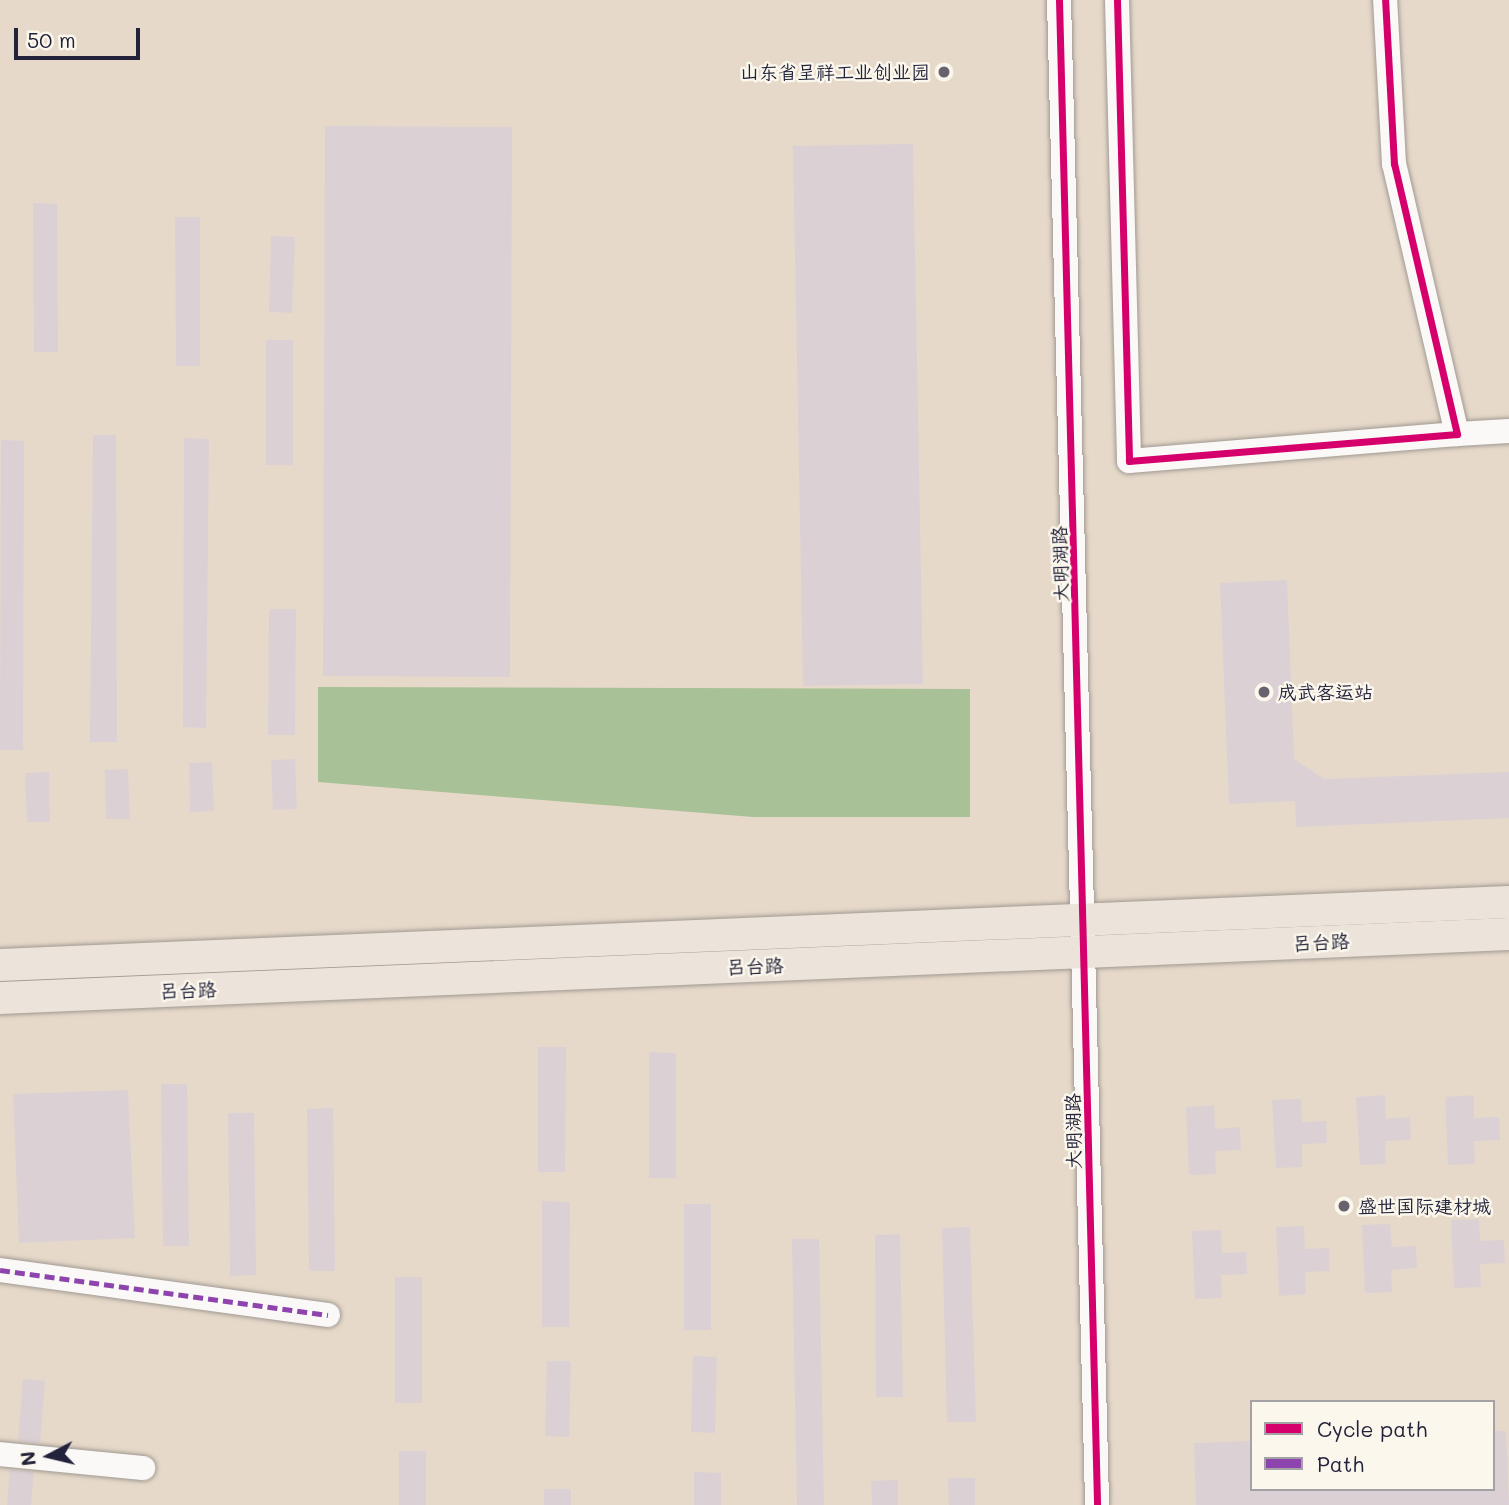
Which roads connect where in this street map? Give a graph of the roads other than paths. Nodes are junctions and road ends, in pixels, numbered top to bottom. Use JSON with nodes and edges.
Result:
{"nodes":[{"id":1,"x":1059,"y":0,"type":"edge"},
{"id":2,"x":1117,"y":0,"type":"edge"},
{"id":3,"x":1385,"y":0,"type":"edge"},
{"id":4,"x":1509,"y":431,"type":"edge"},
{"id":5,"x":1457,"y":434,"type":"junction"},
{"id":6,"x":1509,"y":902,"type":"edge"},
{"id":7,"x":1085,"y":919,"type":"junction"},
{"id":8,"x":1509,"y":934,"type":"edge"},
{"id":9,"x":1085,"y":952,"type":"junction"},
{"id":10,"x":0,"y":965,"type":"edge"},
{"id":11,"x":0,"y":998,"type":"edge"},
{"id":12,"x":0,"y":1270,"type":"edge"},
{"id":13,"x":328,"y":1315,"type":"dead end"},
{"id":14,"x":0,"y":1454,"type":"edge"},
{"id":15,"x":143,"y":1468,"type":"dead end"},
{"id":16,"x":1097,"y":1505,"type":"edge"}],
"edges":[{"from":1,"to":7,"type":"street","name":"大明湖路"},
{"from":2,"to":5,"type":"street"},
{"from":3,"to":5,"type":"street"},
{"from":4,"to":5,"type":"street"},
{"from":6,"to":7,"type":"main road","name":"吕台路"},
{"from":7,"to":9,"type":"street","name":"大明湖路"},
{"from":7,"to":10,"type":"main road","name":"吕台路"},
{"from":8,"to":9,"type":"main road","name":"吕台路"},
{"from":9,"to":11,"type":"main road","name":"吕台路"},
{"from":9,"to":16,"type":"street","name":"大明湖路"},
{"from":12,"to":13,"type":"street"},
{"from":14,"to":15,"type":"street"}]}
